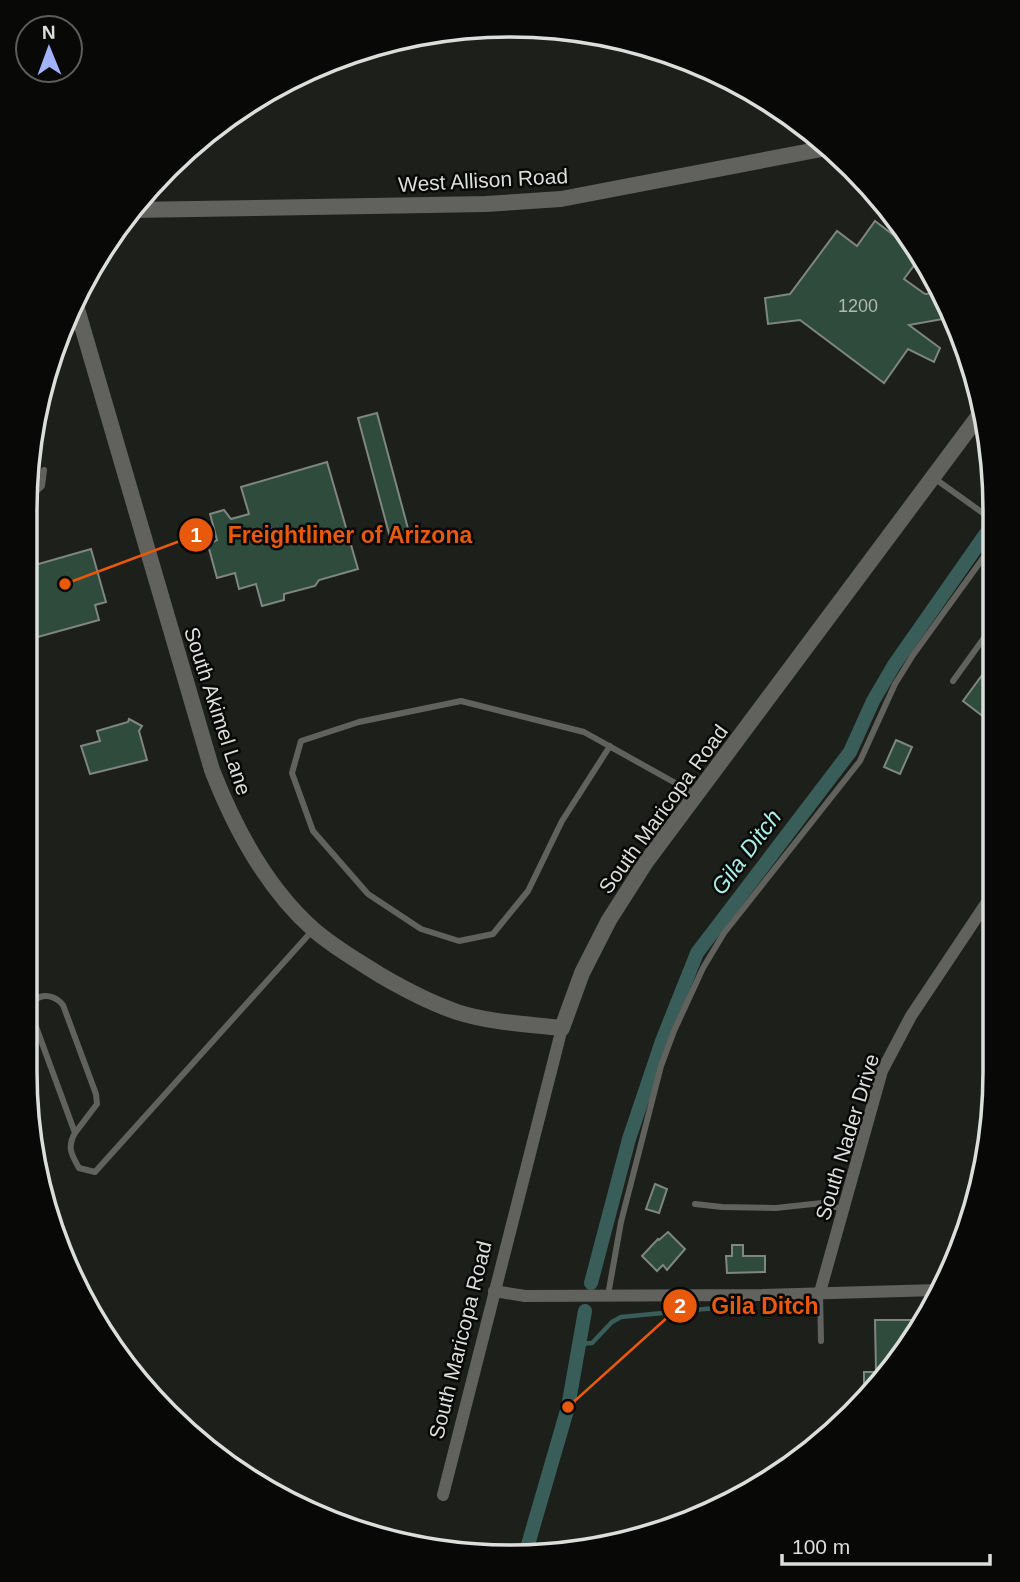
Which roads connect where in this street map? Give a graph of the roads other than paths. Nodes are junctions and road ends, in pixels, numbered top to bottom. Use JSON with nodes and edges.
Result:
{"nodes":[{"id":1,"x":817,"y":150,"type":"edge"},
{"id":2,"x":144,"y":211,"type":"edge"},
{"id":3,"x":79,"y":316,"type":"edge"},
{"id":4,"x":975,"y":422,"type":"edge"},
{"id":5,"x":44,"y":470,"type":"dead end"},
{"id":6,"x":934,"y":478,"type":"junction"},
{"id":7,"x":38,"y":490,"type":"edge"},
{"id":8,"x":983,"y":513,"type":"edge"},
{"id":9,"x":983,"y":558,"type":"edge"},
{"id":10,"x":983,"y":639,"type":"edge"},
{"id":11,"x":953,"y":681,"type":"dead end"},
{"id":12,"x":610,"y":746,"type":"junction"},
{"id":13,"x":696,"y":795,"type":"junction"},
{"id":14,"x":983,"y":908,"type":"edge"},
{"id":15,"x":313,"y":929,"type":"junction"},
{"id":16,"x":37,"y":999,"type":"edge"},
{"id":17,"x":562,"y":1028,"type":"junction"},
{"id":18,"x":37,"y":1029,"type":"edge"},
{"id":19,"x":75,"y":1133,"type":"junction"},
{"id":20,"x":695,"y":1204,"type":"dead end"},
{"id":21,"x":844,"y":1209,"type":"junction"},
{"id":22,"x":929,"y":1290,"type":"edge"},
{"id":23,"x":494,"y":1291,"type":"junction"},
{"id":24,"x":820,"y":1292,"type":"junction"},
{"id":25,"x":608,"y":1295,"type":"junction"},
{"id":26,"x":821,"y":1341,"type":"dead end"},
{"id":27,"x":443,"y":1495,"type":"dead end"}],
"edges":[{"from":1,"to":2,"type":"street","name":"West Allison Road"},
{"from":3,"to":15,"type":"street","name":"South Akimel Lane"},
{"from":4,"to":6,"type":"street","name":"South Maricopa Road"},
{"from":5,"to":7,"type":"lane"},
{"from":6,"to":8,"type":"lane"},
{"from":6,"to":13,"type":"street","name":"South Maricopa Road"},
{"from":9,"to":25,"type":"lane"},
{"from":10,"to":11,"type":"lane"},
{"from":12,"to":12,"type":"lane"},
{"from":12,"to":13,"type":"lane"},
{"from":13,"to":17,"type":"street","name":"South Maricopa Road"},
{"from":14,"to":21,"type":"street","name":"South Nader Drive"},
{"from":15,"to":17,"type":"street","name":"South Akimel Lane"},
{"from":15,"to":19,"type":"lane"},
{"from":16,"to":19,"type":"lane"},
{"from":17,"to":23,"type":"street","name":"South Maricopa Road"},
{"from":18,"to":19,"type":"lane"},
{"from":20,"to":21,"type":"lane"},
{"from":21,"to":24,"type":"street","name":"South Nader Drive"},
{"from":22,"to":24,"type":"street"},
{"from":23,"to":25,"type":"street"},
{"from":23,"to":27,"type":"street","name":"South Maricopa Road"},
{"from":24,"to":25,"type":"street"},
{"from":24,"to":26,"type":"lane"}]}
